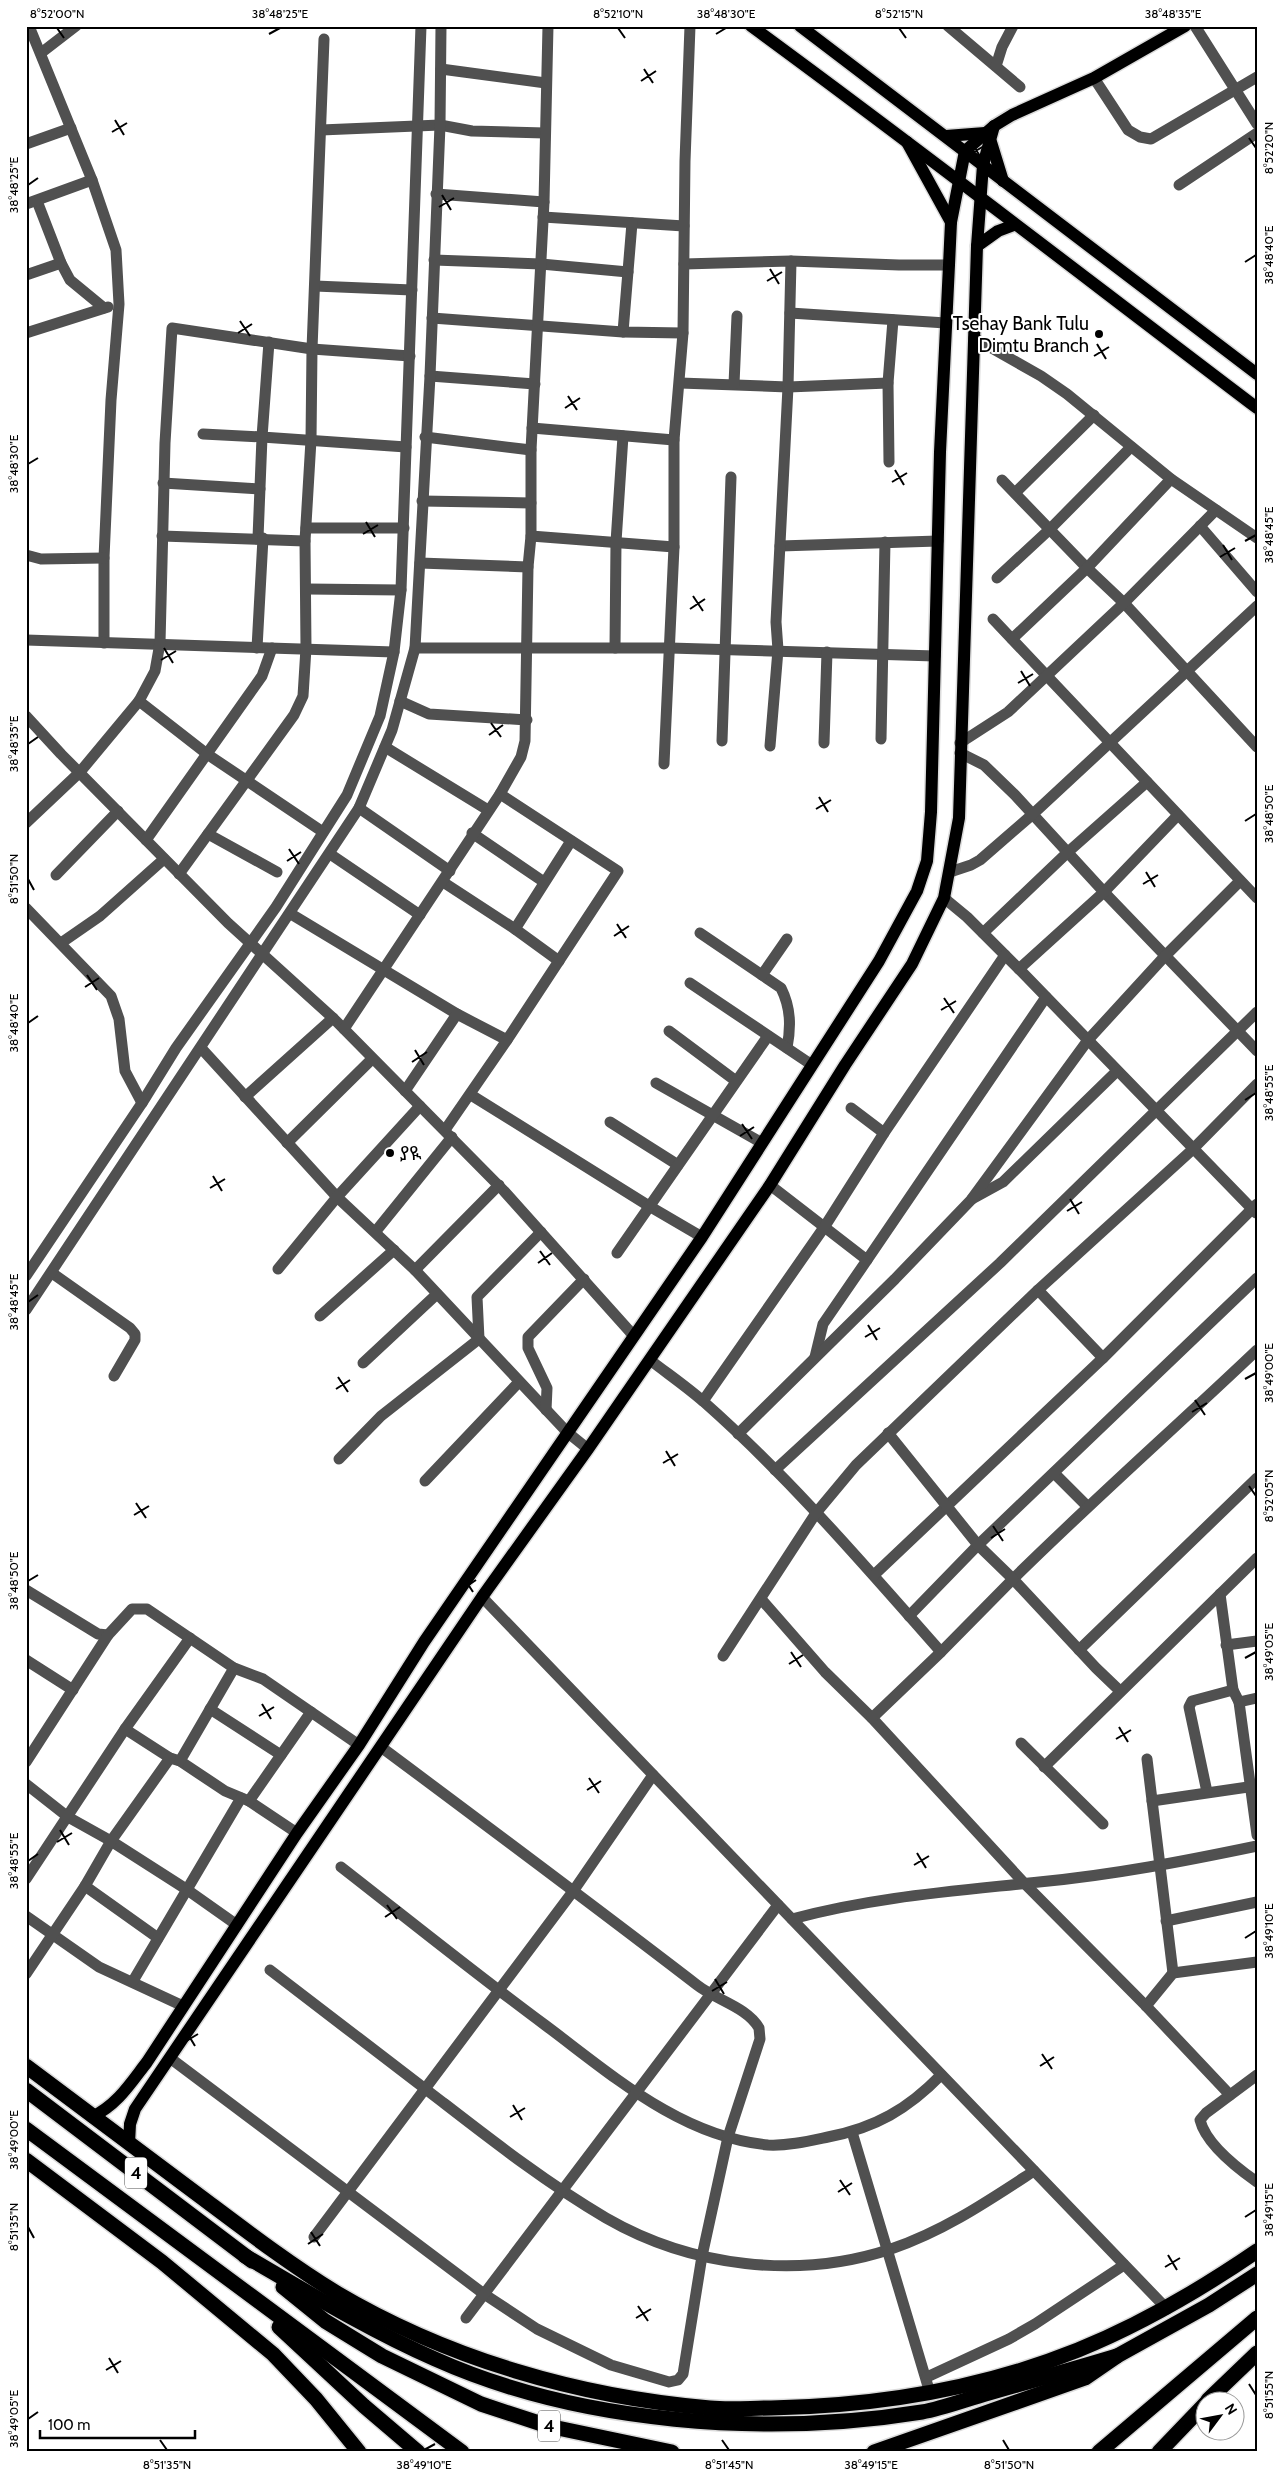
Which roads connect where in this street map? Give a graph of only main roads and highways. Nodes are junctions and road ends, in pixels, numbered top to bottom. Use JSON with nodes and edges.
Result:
{"nodes":[{"id":1,"x":751,"y":26,"type":"edge"},
{"id":2,"x":800,"y":26,"type":"edge"},
{"id":3,"x":1185,"y":26,"type":"edge"},
{"id":4,"x":990,"y":134,"type":"junction"},
{"id":5,"x":946,"y":136,"type":"junction"},
{"id":6,"x":904,"y":138,"type":"junction"},
{"id":7,"x":966,"y":151,"type":"junction"},
{"id":8,"x":983,"y":164,"type":"junction"},
{"id":9,"x":958,"y":179,"type":"junction"},
{"id":10,"x":1003,"y":181,"type":"junction"},
{"id":11,"x":980,"y":197,"type":"junction"},
{"id":12,"x":951,"y":222,"type":"junction"},
{"id":13,"x":1014,"y":225,"type":"junction"},
{"id":14,"x":977,"y":246,"type":"junction"},
{"id":15,"x":1257,"y":374,"type":"edge"},
{"id":16,"x":1257,"y":408,"type":"edge"},
{"id":17,"x":26,"y":2066,"type":"edge"},
{"id":18,"x":26,"y":2090,"type":"edge"},
{"id":19,"x":92,"y":2117,"type":"junction"},
{"id":20,"x":26,"y":2129,"type":"edge"},
{"id":21,"x":129,"y":2144,"type":"junction"},
{"id":22,"x":26,"y":2160,"type":"edge"},
{"id":23,"x":1257,"y":2251,"type":"edge"},
{"id":24,"x":245,"y":2256,"type":"junction"},
{"id":25,"x":1257,"y":2274,"type":"edge"},
{"id":26,"x":231,"y":2281,"type":"junction"},
{"id":27,"x":1257,"y":2318,"type":"edge"},
{"id":28,"x":1257,"y":2353,"type":"edge"},
{"id":29,"x":1117,"y":2356,"type":"junction"},
{"id":30,"x":1219,"y":2390,"type":"edge"},
{"id":31,"x":1196,"y":2413,"type":"edge"},
{"id":32,"x":417,"y":2451,"type":"edge"},
{"id":33,"x":360,"y":2452,"type":"edge"},
{"id":34,"x":462,"y":2452,"type":"edge"},
{"id":35,"x":672,"y":2452,"type":"edge"},
{"id":36,"x":874,"y":2452,"type":"edge"},
{"id":37,"x":1099,"y":2452,"type":"edge"},
{"id":38,"x":1159,"y":2452,"type":"edge"}],
"edges":[{"from":1,"to":6,"type":"main road"},
{"from":2,"to":5,"type":"main road"},
{"from":3,"to":4,"type":"main road"},
{"from":4,"to":5,"type":"main road"},
{"from":4,"to":7,"type":"main road"},
{"from":4,"to":8,"type":"main road"},
{"from":4,"to":10,"type":"main road"},
{"from":5,"to":7,"type":"main road"},
{"from":6,"to":9,"type":"main road"},
{"from":6,"to":12,"type":"main road"},
{"from":7,"to":8,"type":"main road"},
{"from":7,"to":9,"type":"main road"},
{"from":8,"to":10,"type":"main road"},
{"from":8,"to":11,"type":"main road"},
{"from":9,"to":11,"type":"main road"},
{"from":9,"to":12,"type":"main road"},
{"from":10,"to":15,"type":"main road"},
{"from":11,"to":13,"type":"main road"},
{"from":11,"to":14,"type":"main road"},
{"from":12,"to":19,"type":"main road"},
{"from":13,"to":14,"type":"main road"},
{"from":13,"to":16,"type":"main road"},
{"from":14,"to":21,"type":"main road"},
{"from":17,"to":19,"type":"highway"},
{"from":18,"to":24,"type":"highway","number":"4"},
{"from":19,"to":21,"type":"highway"},
{"from":20,"to":26,"type":"highway","number":"4"},
{"from":21,"to":23,"type":"highway"},
{"from":22,"to":33,"type":"highway"},
{"from":24,"to":29,"type":"highway"},
{"from":24,"to":35,"type":"highway","number":"4"},
{"from":25,"to":29,"type":"highway"},
{"from":26,"to":32,"type":"highway","number":"4"},
{"from":26,"to":34,"type":"highway"},
{"from":27,"to":37,"type":"highway"},
{"from":28,"to":30,"type":"highway"},
{"from":29,"to":36,"type":"highway"},
{"from":31,"to":38,"type":"highway"}]}
